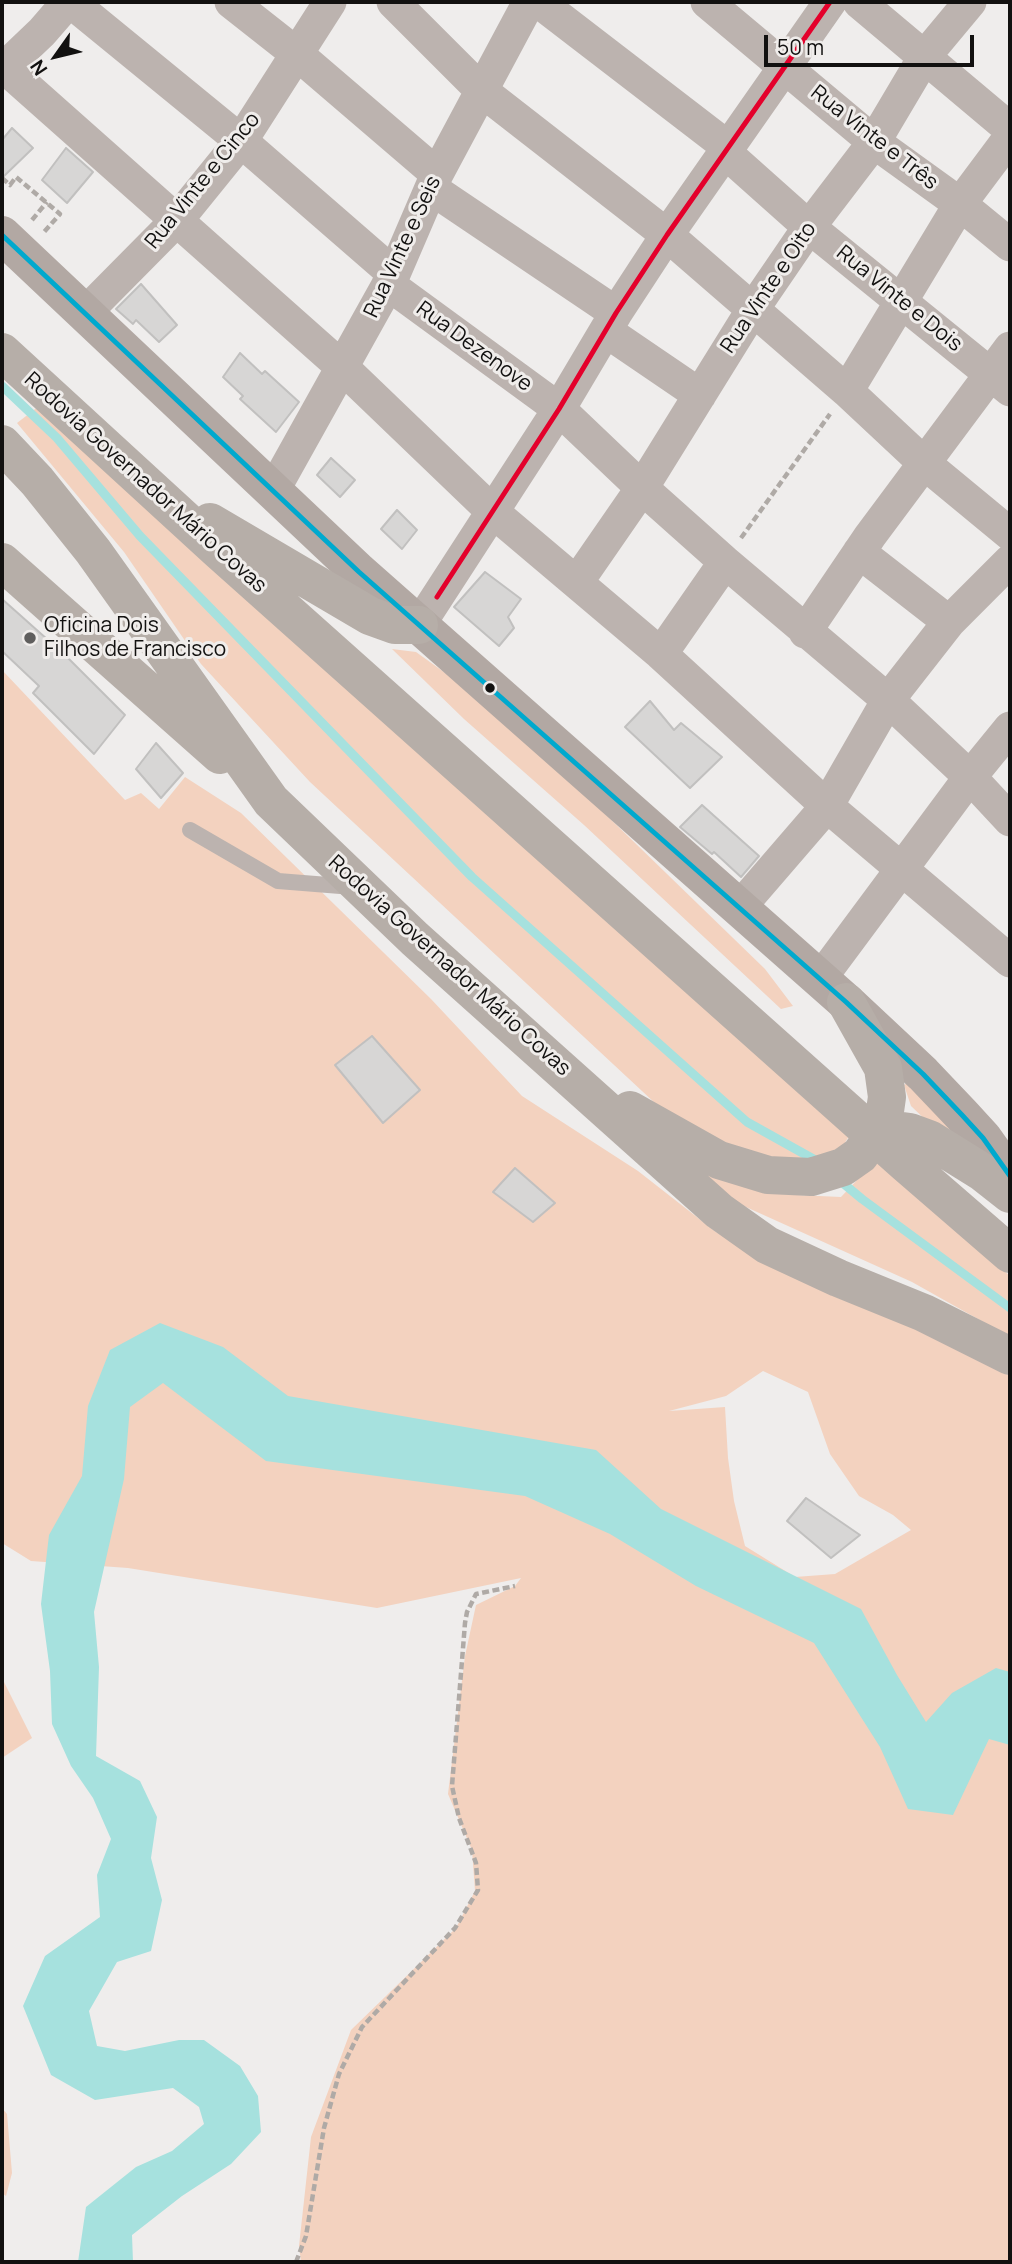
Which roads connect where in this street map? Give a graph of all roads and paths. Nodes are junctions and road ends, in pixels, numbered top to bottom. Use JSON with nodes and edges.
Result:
{"nodes":[{"id":1,"x":69,"y":2,"type":"edge"},
{"id":2,"x":231,"y":2,"type":"edge"},
{"id":3,"x":330,"y":2,"type":"edge"},
{"id":4,"x":393,"y":2,"type":"edge"},
{"id":5,"x":529,"y":2,"type":"edge"},
{"id":6,"x":540,"y":2,"type":"edge"},
{"id":7,"x":707,"y":2,"type":"edge"},
{"id":8,"x":831,"y":2,"type":"edge"},
{"id":9,"x":859,"y":2,"type":"edge"},
{"id":10,"x":970,"y":2,"type":"edge"},
{"id":11,"x":297,"y":54,"type":"junction"},
{"id":12,"x":925,"y":56,"type":"junction"},
{"id":13,"x":784,"y":66,"type":"junction"},
{"id":14,"x":3,"y":69,"type":"edge"},
{"id":15,"x":482,"y":91,"type":"junction"},
{"id":16,"x":1010,"y":129,"type":"edge"},
{"id":17,"x":1010,"y":137,"type":"edge"},
{"id":18,"x":241,"y":141,"type":"junction"},
{"id":19,"x":874,"y":142,"type":"junction"},
{"id":20,"x":727,"y":150,"type":"junction"},
{"id":21,"x":2,"y":177,"type":"edge"},
{"id":22,"x":435,"y":182,"type":"junction"},
{"id":23,"x":960,"y":204,"type":"junction"},
{"id":24,"x":60,"y":214,"type":"dead end"},
{"id":25,"x":177,"y":220,"type":"junction"},
{"id":26,"x":809,"y":227,"type":"junction"},
{"id":27,"x":2,"y":235,"type":"edge"},
{"id":28,"x":667,"y":235,"type":"junction"},
{"id":29,"x":1010,"y":245,"type":"edge"},
{"id":30,"x":391,"y":279,"type":"junction"},
{"id":31,"x":901,"y":299,"type":"junction"},
{"id":32,"x":753,"y":309,"type":"junction"},
{"id":33,"x":85,"y":314,"type":"junction"},
{"id":34,"x":611,"y":322,"type":"junction"},
{"id":35,"x":1010,"y":348,"type":"edge"},
{"id":36,"x":2,"y":352,"type":"edge"},
{"id":37,"x":342,"y":368,"type":"junction"},
{"id":38,"x":1000,"y":382,"type":"edge"},
{"id":39,"x":847,"y":391,"type":"junction"},
{"id":40,"x":700,"y":395,"type":"junction"},
{"id":41,"x":559,"y":409,"type":"junction"},
{"id":42,"x":2,"y":444,"type":"edge"},
{"id":43,"x":924,"y":463,"type":"junction"},
{"id":44,"x":642,"y":488,"type":"junction"},
{"id":45,"x":273,"y":491,"type":"junction"},
{"id":46,"x":161,"y":496,"type":"junction"},
{"id":47,"x":493,"y":512,"type":"junction"},
{"id":48,"x":1010,"y":534,"type":"edge"},
{"id":49,"x":859,"y":552,"type":"junction"},
{"id":50,"x":1010,"y":561,"type":"edge"},
{"id":51,"x":724,"y":562,"type":"junction"},
{"id":52,"x":4,"y":565,"type":"edge"},
{"id":53,"x":577,"y":582,"type":"junction"},
{"id":54,"x":949,"y":622,"type":"junction"},
{"id":55,"x":419,"y":625,"type":"junction"},
{"id":56,"x":805,"y":632,"type":"junction"},
{"id":57,"x":661,"y":654,"type":"junction"},
{"id":58,"x":888,"y":700,"type":"junction"},
{"id":59,"x":1010,"y":728,"type":"edge"},
{"id":60,"x":970,"y":776,"type":"junction"},
{"id":61,"x":271,"y":801,"type":"junction"},
{"id":62,"x":827,"y":806,"type":"junction"},
{"id":63,"x":1010,"y":820,"type":"edge"},
{"id":64,"x":190,"y":830,"type":"dead end"},
{"id":65,"x":901,"y":869,"type":"junction"},
{"id":66,"x":362,"y":888,"type":"junction"},
{"id":67,"x":739,"y":908,"type":"junction"},
{"id":68,"x":1010,"y":961,"type":"edge"},
{"id":69,"x":833,"y":990,"type":"junction"},
{"id":70,"x":573,"y":1079,"type":"junction"},
{"id":71,"x":874,"y":1135,"type":"junction"},
{"id":72,"x":1007,"y":1172,"type":"edge"},
{"id":73,"x":1010,"y":1254,"type":"edge"},
{"id":74,"x":1010,"y":1356,"type":"edge"},
{"id":75,"x":515,"y":1586,"type":"dead end"},
{"id":76,"x":296,"y":2262,"type":"edge"}],
"edges":[{"from":1,"to":14,"type":"street"},
{"from":1,"to":18,"type":"street","name":"Rua Dezenove"},
{"from":2,"to":11,"type":"street"},
{"from":3,"to":11,"type":"street","name":"Rua Vinte e Cinco"},
{"from":4,"to":15,"type":"street"},
{"from":5,"to":15,"type":"street","name":"Rua Vinte e Seis"},
{"from":6,"to":20,"type":"street","name":"Rua Vinte e Dois"},
{"from":7,"to":13,"type":"street","name":"Rua Vinte e Três"},
{"from":8,"to":13,"type":"street"},
{"from":9,"to":12,"type":"street"},
{"from":10,"to":12,"type":"street","name":"Rua Vinte e Oito"},
{"from":11,"to":18,"type":"street","name":"Rua Vinte e Cinco"},
{"from":11,"to":22,"type":"street"},
{"from":12,"to":16,"type":"street"},
{"from":12,"to":19,"type":"street","name":"Rua Vinte e Oito"},
{"from":13,"to":19,"type":"street","name":"Rua Vinte e Três"},
{"from":13,"to":20,"type":"street"},
{"from":14,"to":25,"type":"street"},
{"from":15,"to":22,"type":"street","name":"Rua Vinte e Seis"},
{"from":15,"to":28,"type":"street"},
{"from":17,"to":23,"type":"street"},
{"from":18,"to":25,"type":"street","name":"Rua Vinte e Cinco"},
{"from":18,"to":30,"type":"street","name":"Rua Dezenove"},
{"from":19,"to":23,"type":"street","name":"Rua Vinte e Três"},
{"from":19,"to":26,"type":"street","name":"Rua Vinte e Oito"},
{"from":20,"to":26,"type":"street","name":"Rua Vinte e Dois"},
{"from":20,"to":28,"type":"street"},
{"from":21,"to":24,"type":"path"},
{"from":22,"to":30,"type":"street","name":"Rua Vinte e Seis"},
{"from":22,"to":34,"type":"street"},
{"from":23,"to":29,"type":"street","name":"Rua Vinte e Três"},
{"from":23,"to":31,"type":"street"},
{"from":25,"to":33,"type":"street","name":"Rua Vinte e Cinco"},
{"from":25,"to":37,"type":"street"},
{"from":26,"to":31,"type":"street","name":"Rua Vinte e Dois"},
{"from":26,"to":32,"type":"street","name":"Rua Vinte e Oito"},
{"from":27,"to":33,"type":"main road"},
{"from":28,"to":32,"type":"street"},
{"from":28,"to":34,"type":"street"},
{"from":30,"to":37,"type":"street","name":"Rua Vinte e Seis"},
{"from":30,"to":41,"type":"street","name":"Rua Dezenove"},
{"from":31,"to":38,"type":"street","name":"Rua Vinte e Dois"},
{"from":31,"to":39,"type":"street"},
{"from":32,"to":39,"type":"street"},
{"from":32,"to":40,"type":"street","name":"Rua Vinte e Oito"},
{"from":33,"to":45,"type":"main road"},
{"from":34,"to":40,"type":"street"},
{"from":34,"to":41,"type":"street"},
{"from":35,"to":38,"type":"street"},
{"from":36,"to":46,"type":"highway","name":"Rodovia Governador Mário Covas"},
{"from":37,"to":45,"type":"street","name":"Rua Vinte e Seis"},
{"from":37,"to":47,"type":"street"},
{"from":38,"to":43,"type":"street"},
{"from":39,"to":43,"type":"street"},
{"from":39,"to":51,"type":"path"},
{"from":40,"to":44,"type":"street","name":"Rua Vinte e Oito"},
{"from":41,"to":44,"type":"street","name":"Rua Dezenove"},
{"from":41,"to":47,"type":"street"},
{"from":42,"to":61,"type":"highway","name":"Rodovia Governador Mário Covas"},
{"from":43,"to":48,"type":"street"},
{"from":43,"to":49,"type":"street"},
{"from":44,"to":51,"type":"street","name":"Rua Dezenove"},
{"from":44,"to":53,"type":"street","name":"Rua Vinte e Oito"},
{"from":45,"to":55,"type":"main road"},
{"from":46,"to":55,"type":"highway"},
{"from":46,"to":71,"type":"highway","name":"Rodovia Governador Mário Covas"},
{"from":47,"to":53,"type":"street"},
{"from":47,"to":55,"type":"street"},
{"from":49,"to":54,"type":"street"},
{"from":49,"to":56,"type":"street"},
{"from":50,"to":54,"type":"street"},
{"from":51,"to":56,"type":"street","name":"Rua Dezenove"},
{"from":51,"to":57,"type":"street"},
{"from":52,"to":61,"type":"highway"},
{"from":53,"to":57,"type":"street"},
{"from":54,"to":58,"type":"street"},
{"from":55,"to":67,"type":"main road"},
{"from":56,"to":58,"type":"street","name":"Rua Dezenove"},
{"from":57,"to":62,"type":"street"},
{"from":58,"to":60,"type":"street","name":"Rua Dezenove"},
{"from":58,"to":62,"type":"street"},
{"from":59,"to":60,"type":"street"},
{"from":60,"to":63,"type":"street","name":"Rua Dezenove"},
{"from":60,"to":65,"type":"street"},
{"from":61,"to":66,"type":"highway","name":"Rodovia Governador Mário Covas"},
{"from":62,"to":65,"type":"street"},
{"from":62,"to":67,"type":"street"},
{"from":64,"to":66,"type":"lane"},
{"from":65,"to":68,"type":"street"},
{"from":65,"to":69,"type":"street"},
{"from":66,"to":70,"type":"highway","name":"Rodovia Governador Mário Covas"},
{"from":67,"to":69,"type":"main road"},
{"from":69,"to":71,"type":"highway"},
{"from":69,"to":72,"type":"main road"},
{"from":70,"to":71,"type":"highway"},
{"from":70,"to":74,"type":"highway","name":"Rodovia Governador Mário Covas"},
{"from":71,"to":72,"type":"highway"},
{"from":71,"to":73,"type":"highway","name":"Rodovia Governador Mário Covas"},
{"from":75,"to":76,"type":"path"}]}
